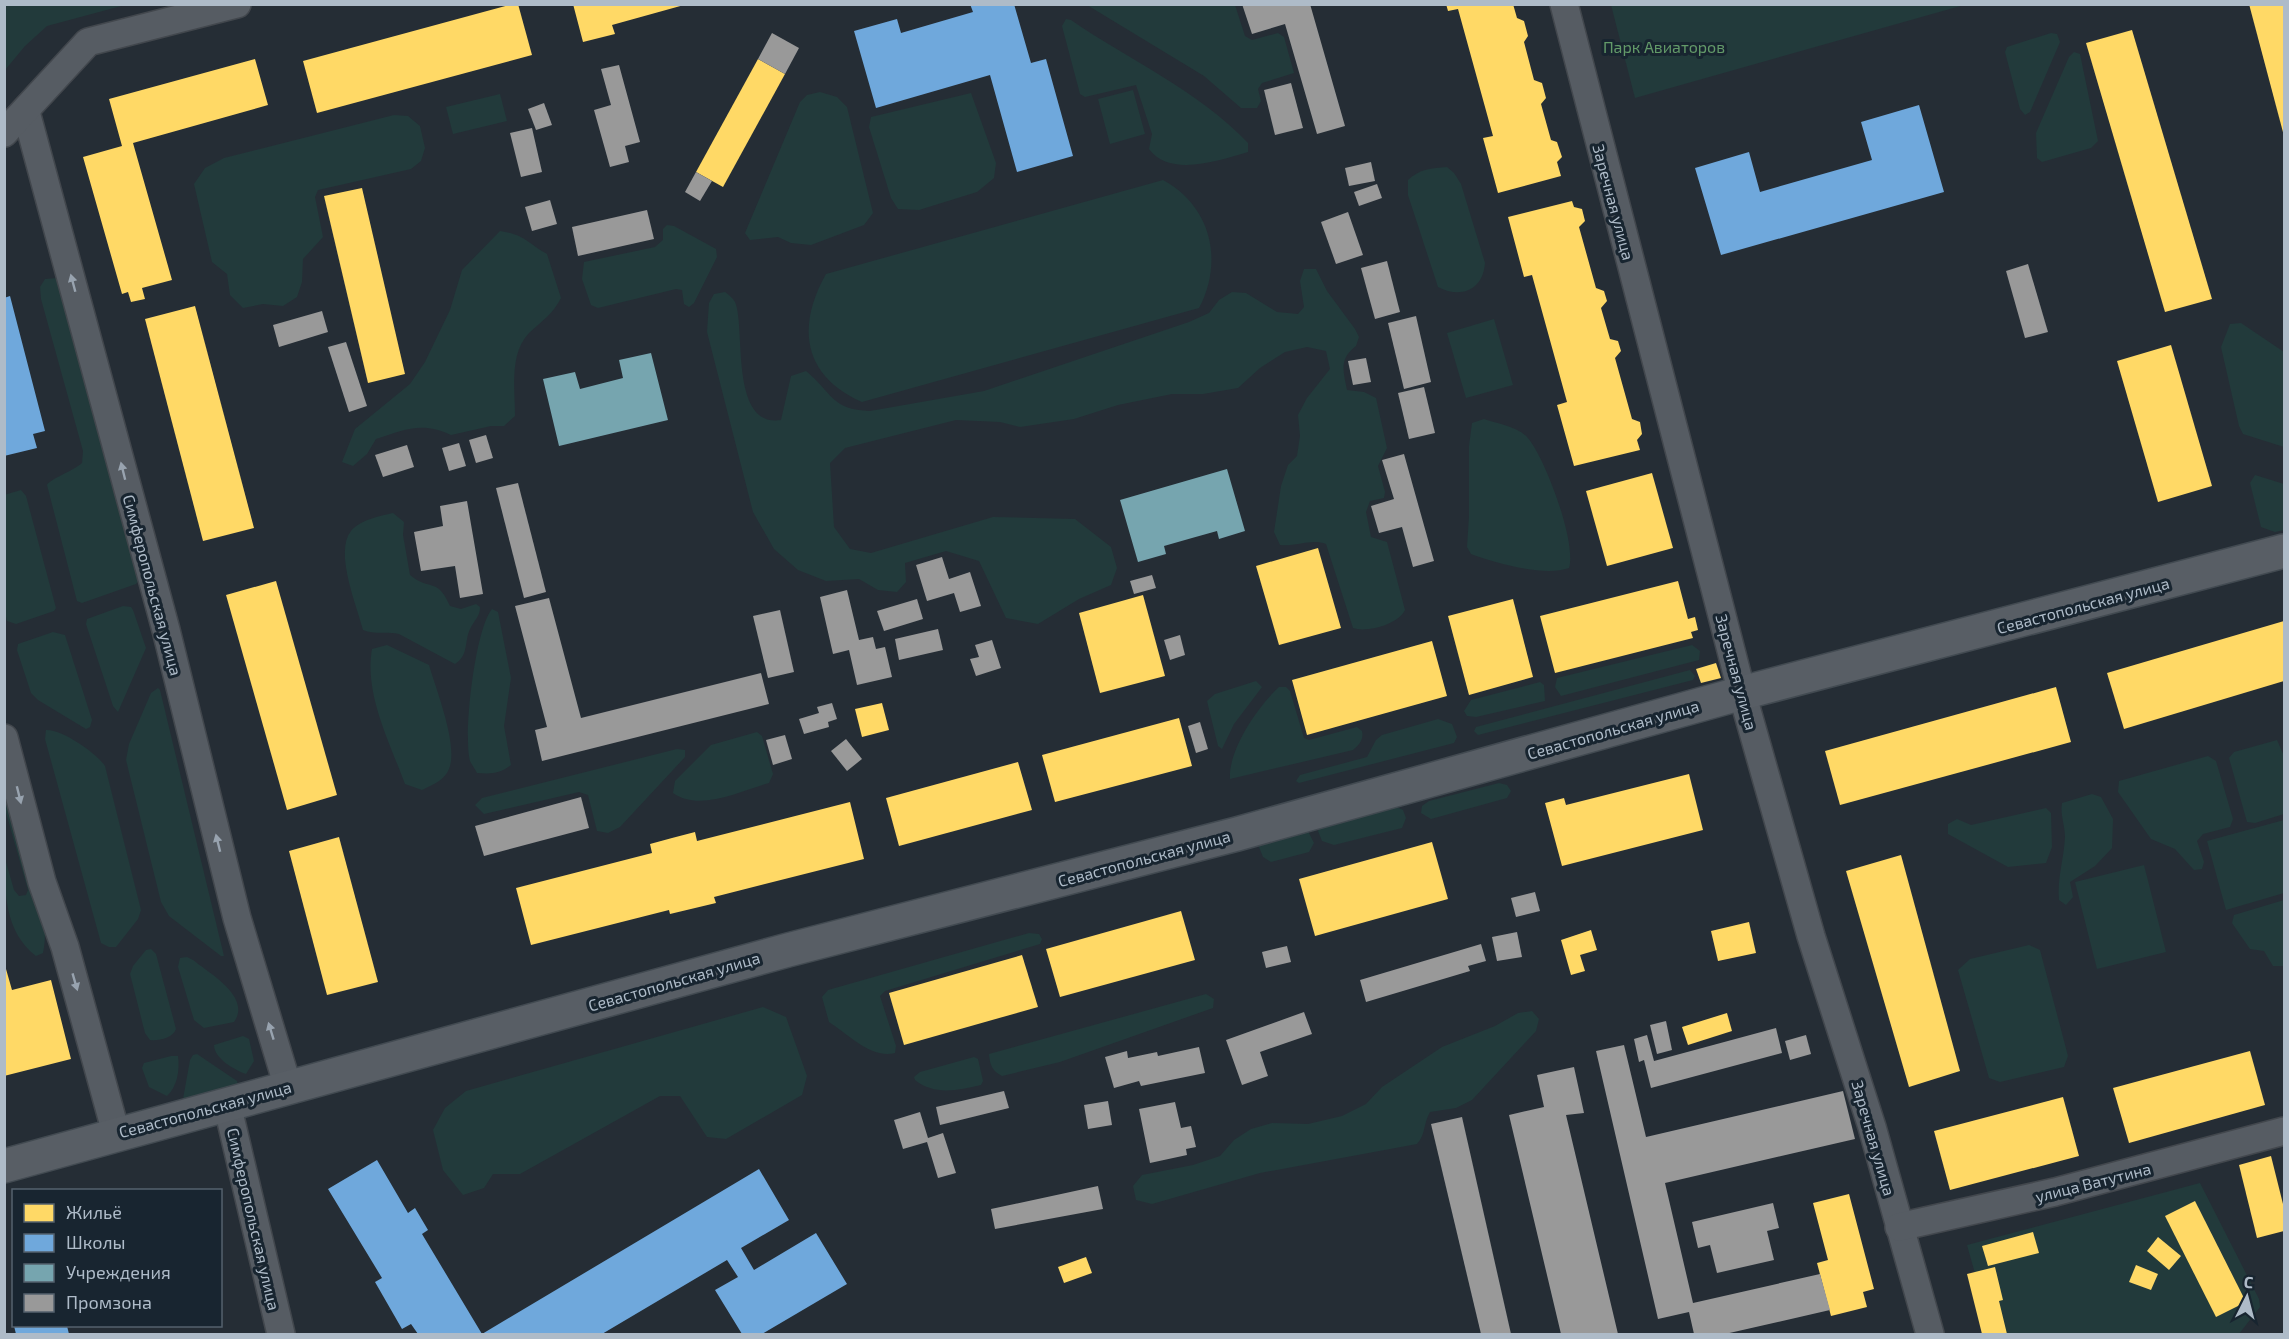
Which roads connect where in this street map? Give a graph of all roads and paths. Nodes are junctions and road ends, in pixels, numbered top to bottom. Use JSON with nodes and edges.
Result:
{"nodes":[{"id":1,"x":237,"y":4,"type":"edge"},
{"id":2,"x":1564,"y":4,"type":"edge"},
{"id":3,"x":26,"y":112,"type":"junction"},
{"id":4,"x":4,"y":133,"type":"edge"},
{"id":5,"x":2284,"y":552,"type":"edge"},
{"id":6,"x":1742,"y":693,"type":"junction"},
{"id":7,"x":4,"y":738,"type":"edge"},
{"id":8,"x":288,"y":1087,"type":"junction"},
{"id":9,"x":227,"y":1104,"type":"junction"},
{"id":10,"x":2284,"y":1131,"type":"edge"},
{"id":11,"x":116,"y":1133,"type":"junction"},
{"id":12,"x":4,"y":1166,"type":"edge"},
{"id":13,"x":1899,"y":1227,"type":"junction"},
{"id":14,"x":281,"y":1335,"type":"edge"},
{"id":15,"x":1929,"y":1335,"type":"edge"}],
"edges":[{"from":1,"to":3,"type":"street"},
{"from":2,"to":6,"type":"street","name":"Заречная улица"},
{"from":3,"to":4,"type":"street"},
{"from":8,"to":3,"type":"street","name":"Симферопольская улица","one_way":true},
{"from":5,"to":6,"type":"main road","name":"Севастопольская улица"},
{"from":6,"to":8,"type":"main road","name":"Севастопольская улица"},
{"from":6,"to":13,"type":"street","name":"Заречная улица"},
{"from":7,"to":11,"type":"street","one_way":true},
{"from":8,"to":9,"type":"main road","name":"Севастопольская улица"},
{"from":9,"to":11,"type":"main road","name":"Севастопольская улица"},
{"from":9,"to":14,"type":"street","name":"Симферопольская улица"},
{"from":10,"to":13,"type":"street","name":"улица Ватутина"},
{"from":11,"to":12,"type":"main road","name":"Севастопольская улица"},
{"from":13,"to":15,"type":"street","name":"Заречная улица"}]}
